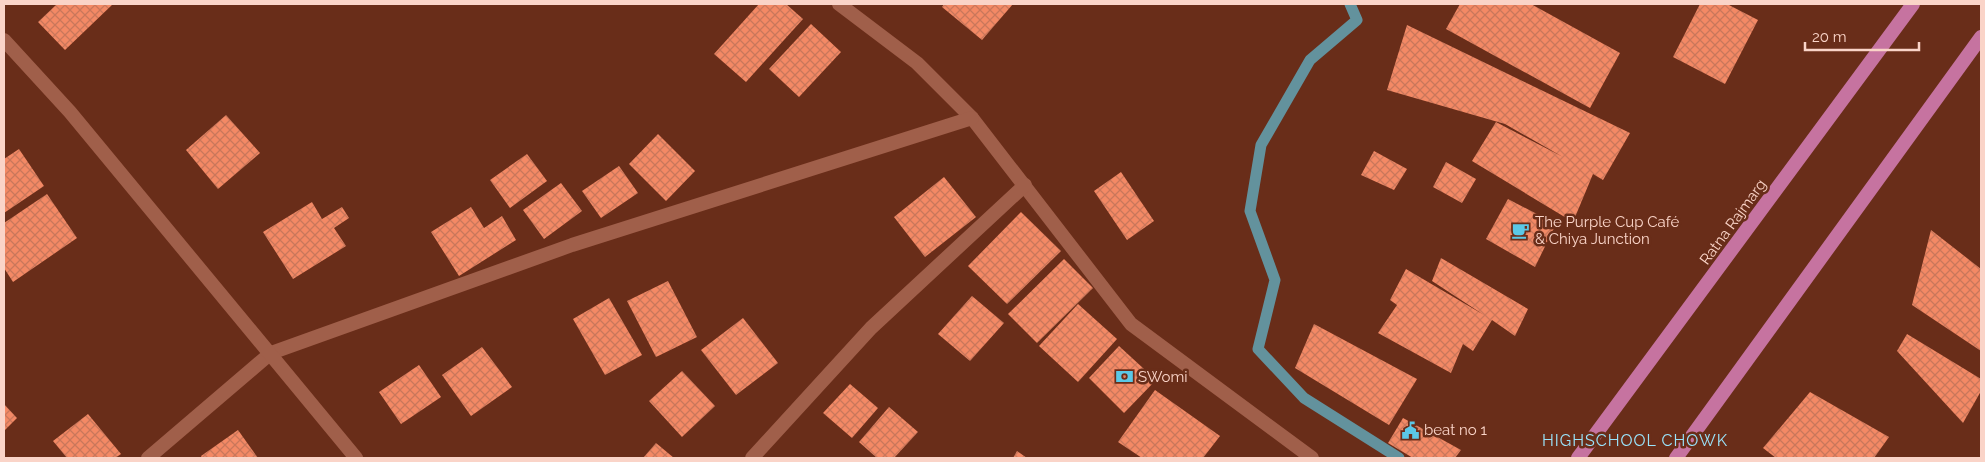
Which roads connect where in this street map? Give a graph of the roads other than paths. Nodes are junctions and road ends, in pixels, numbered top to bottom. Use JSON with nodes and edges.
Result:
{"nodes":[{"id":1,"x":839,"y":4,"type":"edge"},
{"id":2,"x":1912,"y":4,"type":"edge"},
{"id":3,"x":1981,"y":37,"type":"edge"},
{"id":4,"x":4,"y":40,"type":"edge"},
{"id":5,"x":972,"y":118,"type":"junction"},
{"id":6,"x":1025,"y":185,"type":"junction"},
{"id":7,"x":271,"y":353,"type":"junction"},
{"id":8,"x":148,"y":458,"type":"edge"},
{"id":9,"x":356,"y":458,"type":"edge"},
{"id":10,"x":752,"y":458,"type":"edge"},
{"id":11,"x":1312,"y":458,"type":"edge"},
{"id":12,"x":1578,"y":458,"type":"edge"},
{"id":13,"x":1677,"y":458,"type":"edge"}],
"edges":[{"from":1,"to":5,"type":"street"},
{"from":2,"to":12,"type":"highway","name":"Ratna Rajmarg"},
{"from":3,"to":13,"type":"highway"},
{"from":4,"to":7,"type":"street"},
{"from":5,"to":6,"type":"street"},
{"from":5,"to":7,"type":"street"},
{"from":6,"to":10,"type":"street"},
{"from":6,"to":11,"type":"street"},
{"from":7,"to":8,"type":"street"},
{"from":7,"to":9,"type":"street"}]}
